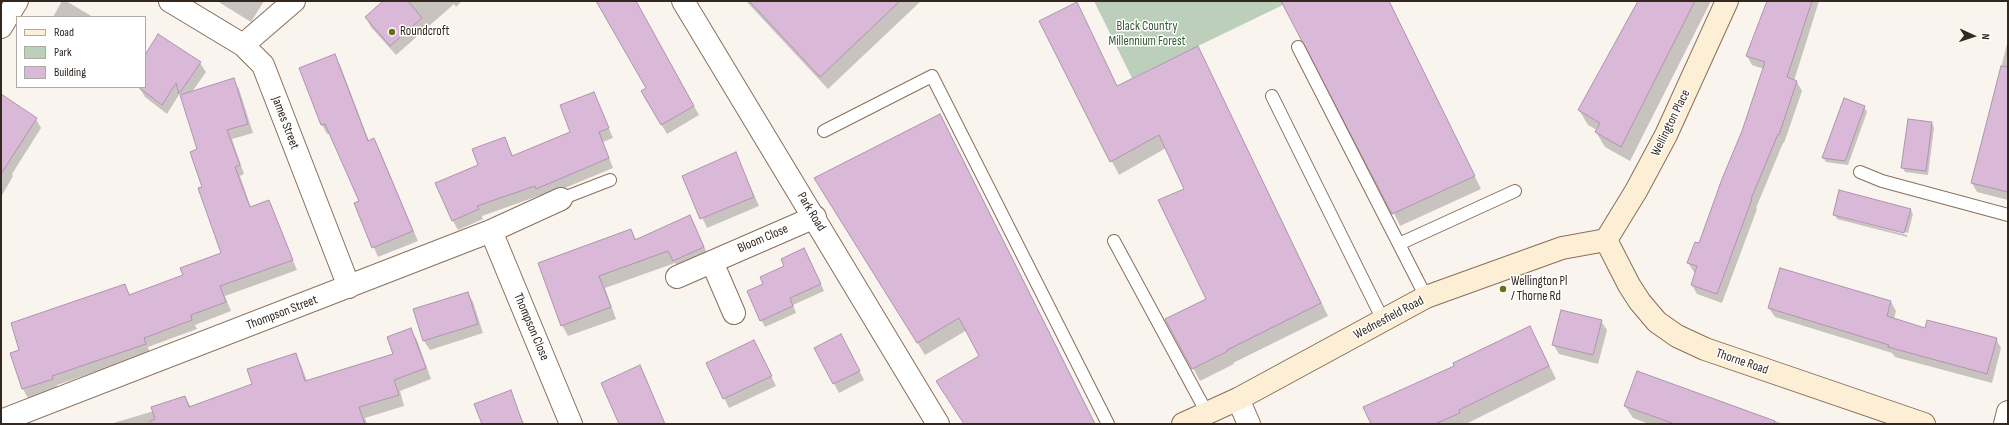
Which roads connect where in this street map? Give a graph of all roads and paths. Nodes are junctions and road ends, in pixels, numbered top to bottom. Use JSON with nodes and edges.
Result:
{"nodes":[{"id":1,"x":17,"y":1,"type":"edge"},
{"id":2,"x":170,"y":1,"type":"edge"},
{"id":3,"x":294,"y":1,"type":"edge"},
{"id":4,"x":683,"y":1,"type":"edge"},
{"id":5,"x":1727,"y":1,"type":"edge"},
{"id":6,"x":1,"y":27,"type":"edge"},
{"id":7,"x":243,"y":45,"type":"junction"},
{"id":8,"x":1298,"y":47,"type":"dead end"},
{"id":9,"x":1272,"y":96,"type":"dead end"},
{"id":10,"x":824,"y":131,"type":"dead end"},
{"id":11,"x":1860,"y":172,"type":"dead end"},
{"id":12,"x":610,"y":180,"type":"dead end"},
{"id":13,"x":1516,"y":191,"type":"dead end"},
{"id":14,"x":560,"y":199,"type":"joint"},
{"id":15,"x":2008,"y":215,"type":"edge"},
{"id":16,"x":815,"y":217,"type":"junction"},
{"id":17,"x":490,"y":231,"type":"junction"},
{"id":18,"x":1114,"y":240,"type":"dead end"},
{"id":19,"x":1606,"y":240,"type":"junction"},
{"id":20,"x":1399,"y":244,"type":"junction"},
{"id":21,"x":712,"y":262,"type":"junction"},
{"id":22,"x":678,"y":276,"type":"dead end"},
{"id":23,"x":349,"y":287,"type":"junction"},
{"id":24,"x":1426,"y":298,"type":"junction"},
{"id":25,"x":734,"y":313,"type":"dead end"},
{"id":26,"x":1383,"y":320,"type":"junction"},
{"id":27,"x":1238,"y":399,"type":"junction"},
{"id":28,"x":2008,"y":412,"type":"edge"},
{"id":29,"x":1208,"y":413,"type":"junction"},
{"id":30,"x":1,"y":421,"type":"edge"},
{"id":31,"x":571,"y":424,"type":"edge"},
{"id":32,"x":938,"y":424,"type":"edge"},
{"id":33,"x":1108,"y":424,"type":"edge"},
{"id":34,"x":1183,"y":424,"type":"edge"},
{"id":35,"x":1250,"y":424,"type":"edge"},
{"id":36,"x":1924,"y":424,"type":"edge"},
{"id":37,"x":2005,"y":424,"type":"edge"}],
"edges":[{"from":1,"to":6,"type":"street"},
{"from":2,"to":7,"type":"street","name":"James Street"},
{"from":3,"to":7,"type":"street"},
{"from":4,"to":16,"type":"street","name":"Park Road"},
{"from":5,"to":19,"type":"main road","name":"Wellington Place"},
{"from":7,"to":23,"type":"street","name":"James Street"},
{"from":8,"to":20,"type":"lane"},
{"from":9,"to":26,"type":"lane"},
{"from":10,"to":33,"type":"lane"},
{"from":11,"to":15,"type":"lane"},
{"from":12,"to":14,"type":"lane"},
{"from":13,"to":20,"type":"lane"},
{"from":14,"to":17,"type":"street","name":"Thompson Street"},
{"from":16,"to":21,"type":"street","name":"Bloom Close"},
{"from":16,"to":32,"type":"street","name":"Park Road"},
{"from":17,"to":23,"type":"street","name":"Thompson Street"},
{"from":17,"to":31,"type":"street","name":"Thompson Close"},
{"from":18,"to":29,"type":"lane"},
{"from":19,"to":24,"type":"main road","name":"Wednesfield Road"},
{"from":19,"to":36,"type":"main road","name":"Thorne Road"},
{"from":20,"to":24,"type":"lane"},
{"from":21,"to":22,"type":"street","name":"Bloom Close"},
{"from":21,"to":25,"type":"street"},
{"from":23,"to":30,"type":"street","name":"Thompson Street"},
{"from":24,"to":26,"type":"main road","name":"Wednesfield Road"},
{"from":26,"to":27,"type":"main road","name":"Wednesfield Road"},
{"from":27,"to":29,"type":"main road","name":"Wednesfield Road"},
{"from":27,"to":35,"type":"street"},
{"from":28,"to":37,"type":"street"},
{"from":29,"to":34,"type":"main road","name":"Wednesfield Road"}]}
